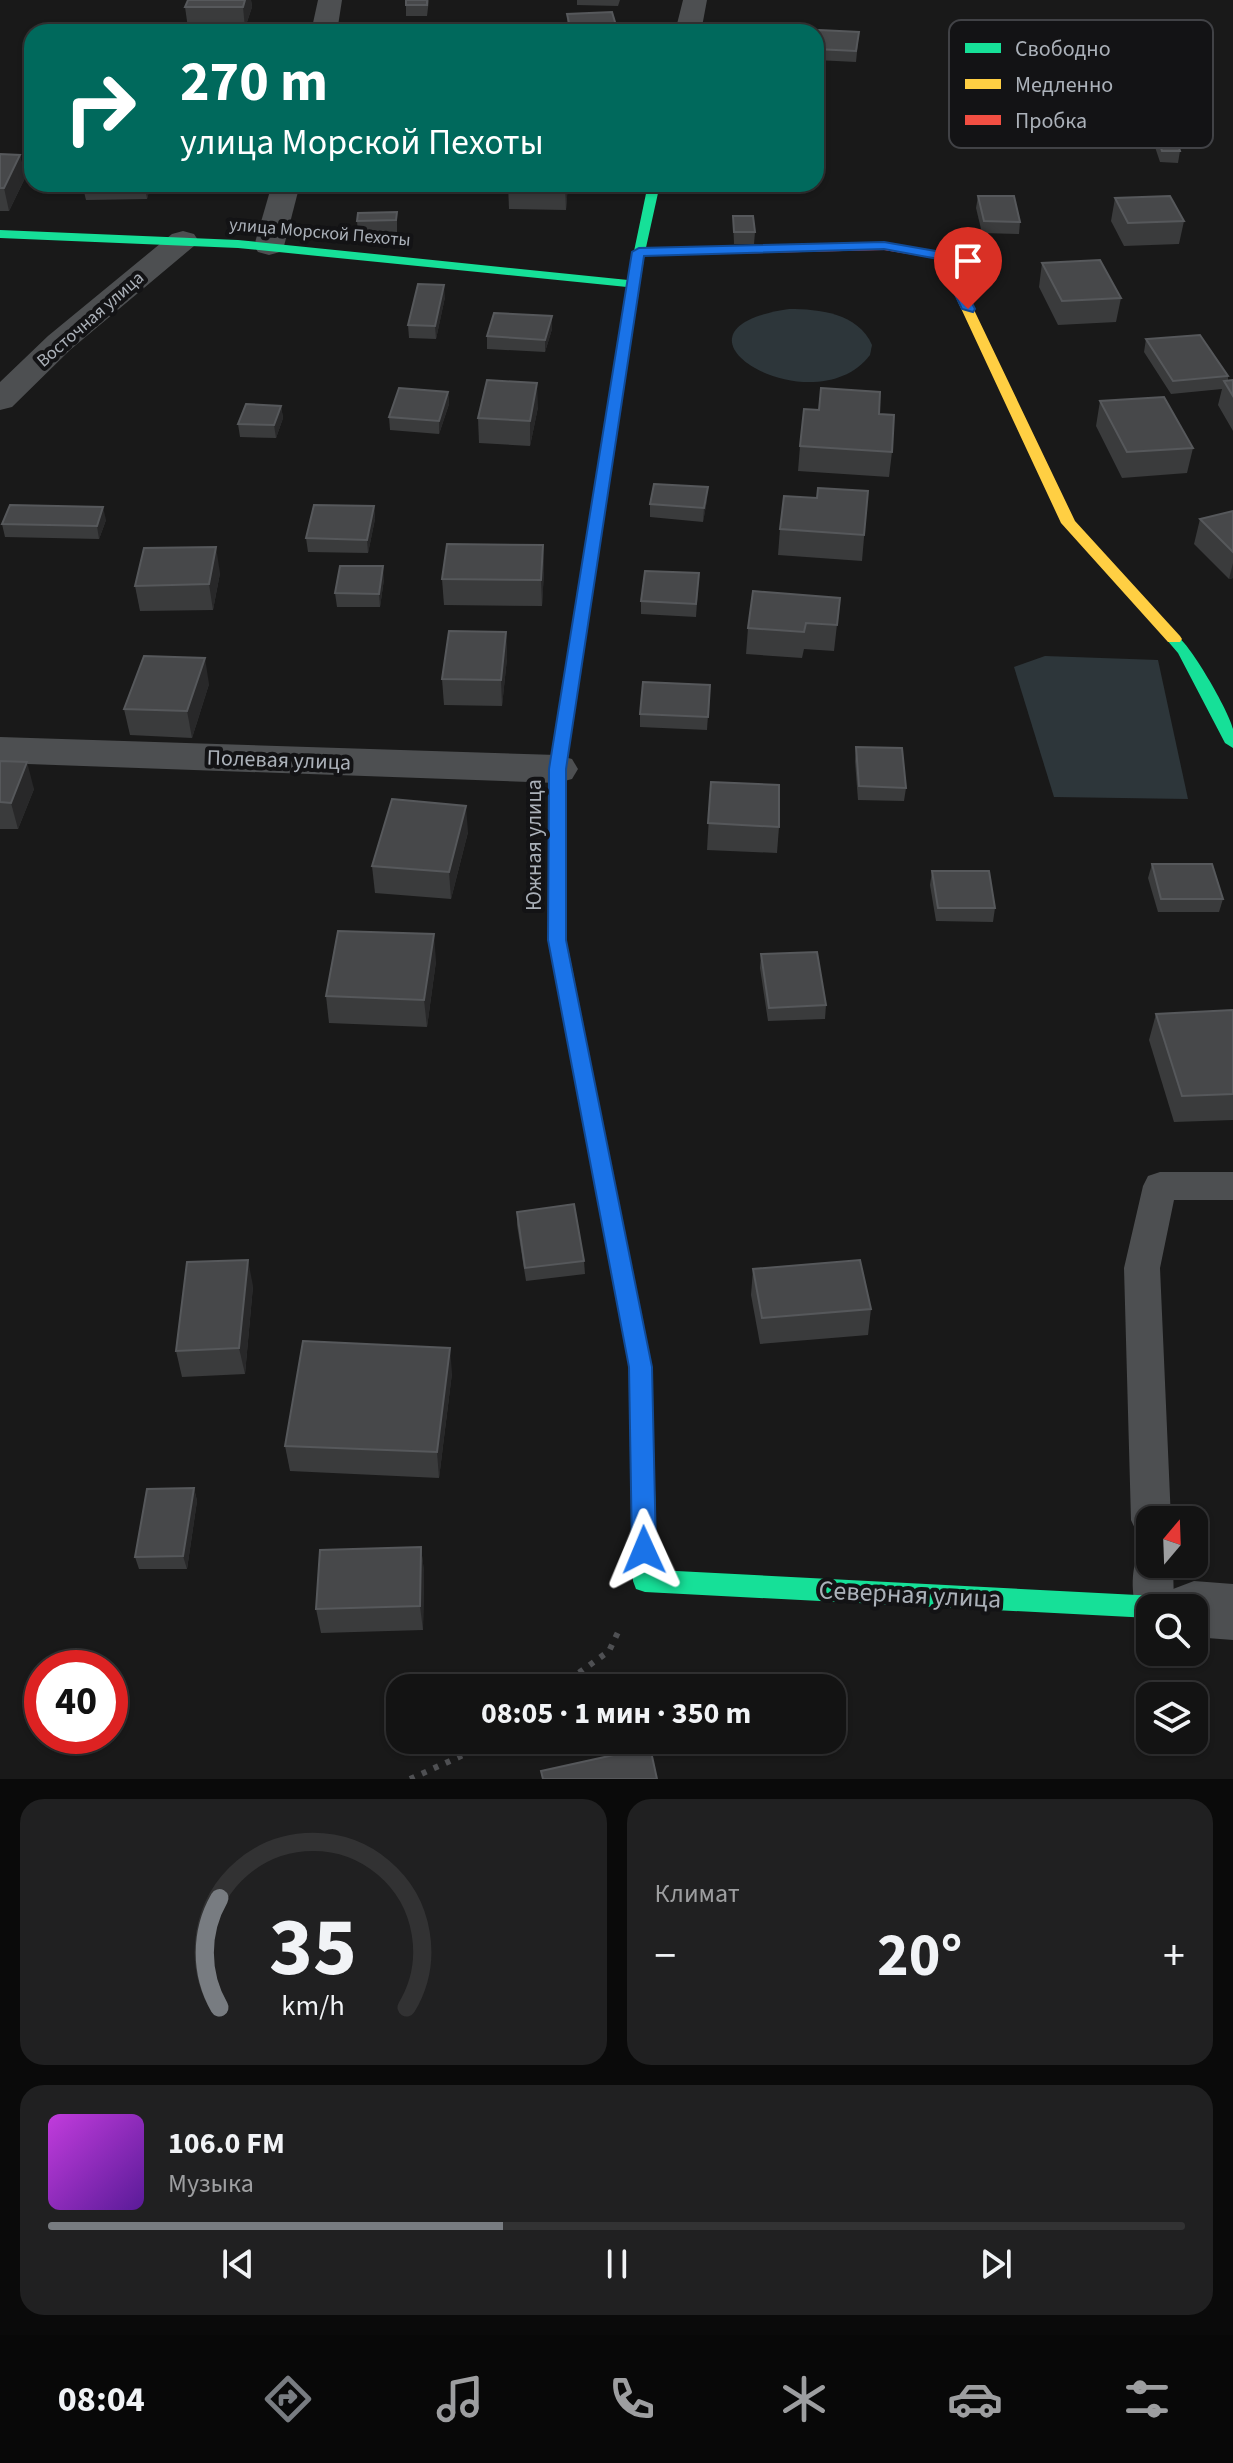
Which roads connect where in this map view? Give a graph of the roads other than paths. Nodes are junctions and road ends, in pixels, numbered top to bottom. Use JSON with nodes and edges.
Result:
{"nodes":[{"id":1,"x":330,"y":0,"type":"edge"},
{"id":2,"x":695,"y":0,"type":"edge"},
{"id":3,"x":326,"y":24,"type":"edge"},
{"id":4,"x":690,"y":24,"type":"edge"},
{"id":5,"x":284,"y":192,"type":"edge"},
{"id":6,"x":652,"y":192,"type":"edge"},
{"id":7,"x":0,"y":234,"type":"edge"},
{"id":8,"x":183,"y":240,"type":"junction"},
{"id":9,"x":269,"y":246,"type":"junction"},
{"id":10,"x":639,"y":252,"type":"junction"},
{"id":11,"x":635,"y":284,"type":"junction"},
{"id":12,"x":0,"y":400,"type":"edge"},
{"id":13,"x":1233,"y":743,"type":"edge"},
{"id":14,"x":0,"y":750,"type":"edge"},
{"id":15,"x":557,"y":769,"type":"junction"},
{"id":16,"x":1233,"y":1186,"type":"edge"},
{"id":17,"x":1150,"y":1506,"type":"edge"},
{"id":18,"x":645,"y":1581,"type":"joint"},
{"id":19,"x":1136,"y":1606,"type":"edge"},
{"id":20,"x":1208,"y":1610,"type":"edge"},
{"id":21,"x":1233,"y":1612,"type":"edge"}],
"edges":[{"from":1,"to":3,"type":"street"},
{"from":2,"to":4,"type":"street"},
{"from":5,"to":9,"type":"street"},
{"from":6,"to":10,"type":"street","name":"Южная улица"},
{"from":7,"to":8,"type":"street","name":"улица Морской Пехоты"},
{"from":8,"to":9,"type":"street","name":"улица Морской Пехоты"},
{"from":8,"to":12,"type":"street","name":"Восточная улица"},
{"from":9,"to":11,"type":"street","name":"улица Морской Пехоты"},
{"from":10,"to":11,"type":"street","name":"Южная улица"},
{"from":10,"to":13,"type":"street"},
{"from":11,"to":15,"type":"street","name":"Южная улица"},
{"from":14,"to":15,"type":"street","name":"Полевая улица"},
{"from":15,"to":18,"type":"street","name":"Южная улица"},
{"from":16,"to":17,"type":"lane"},
{"from":18,"to":19,"type":"street","name":"Северная улица"},
{"from":20,"to":21,"type":"street","name":"Северная улица"}]}
